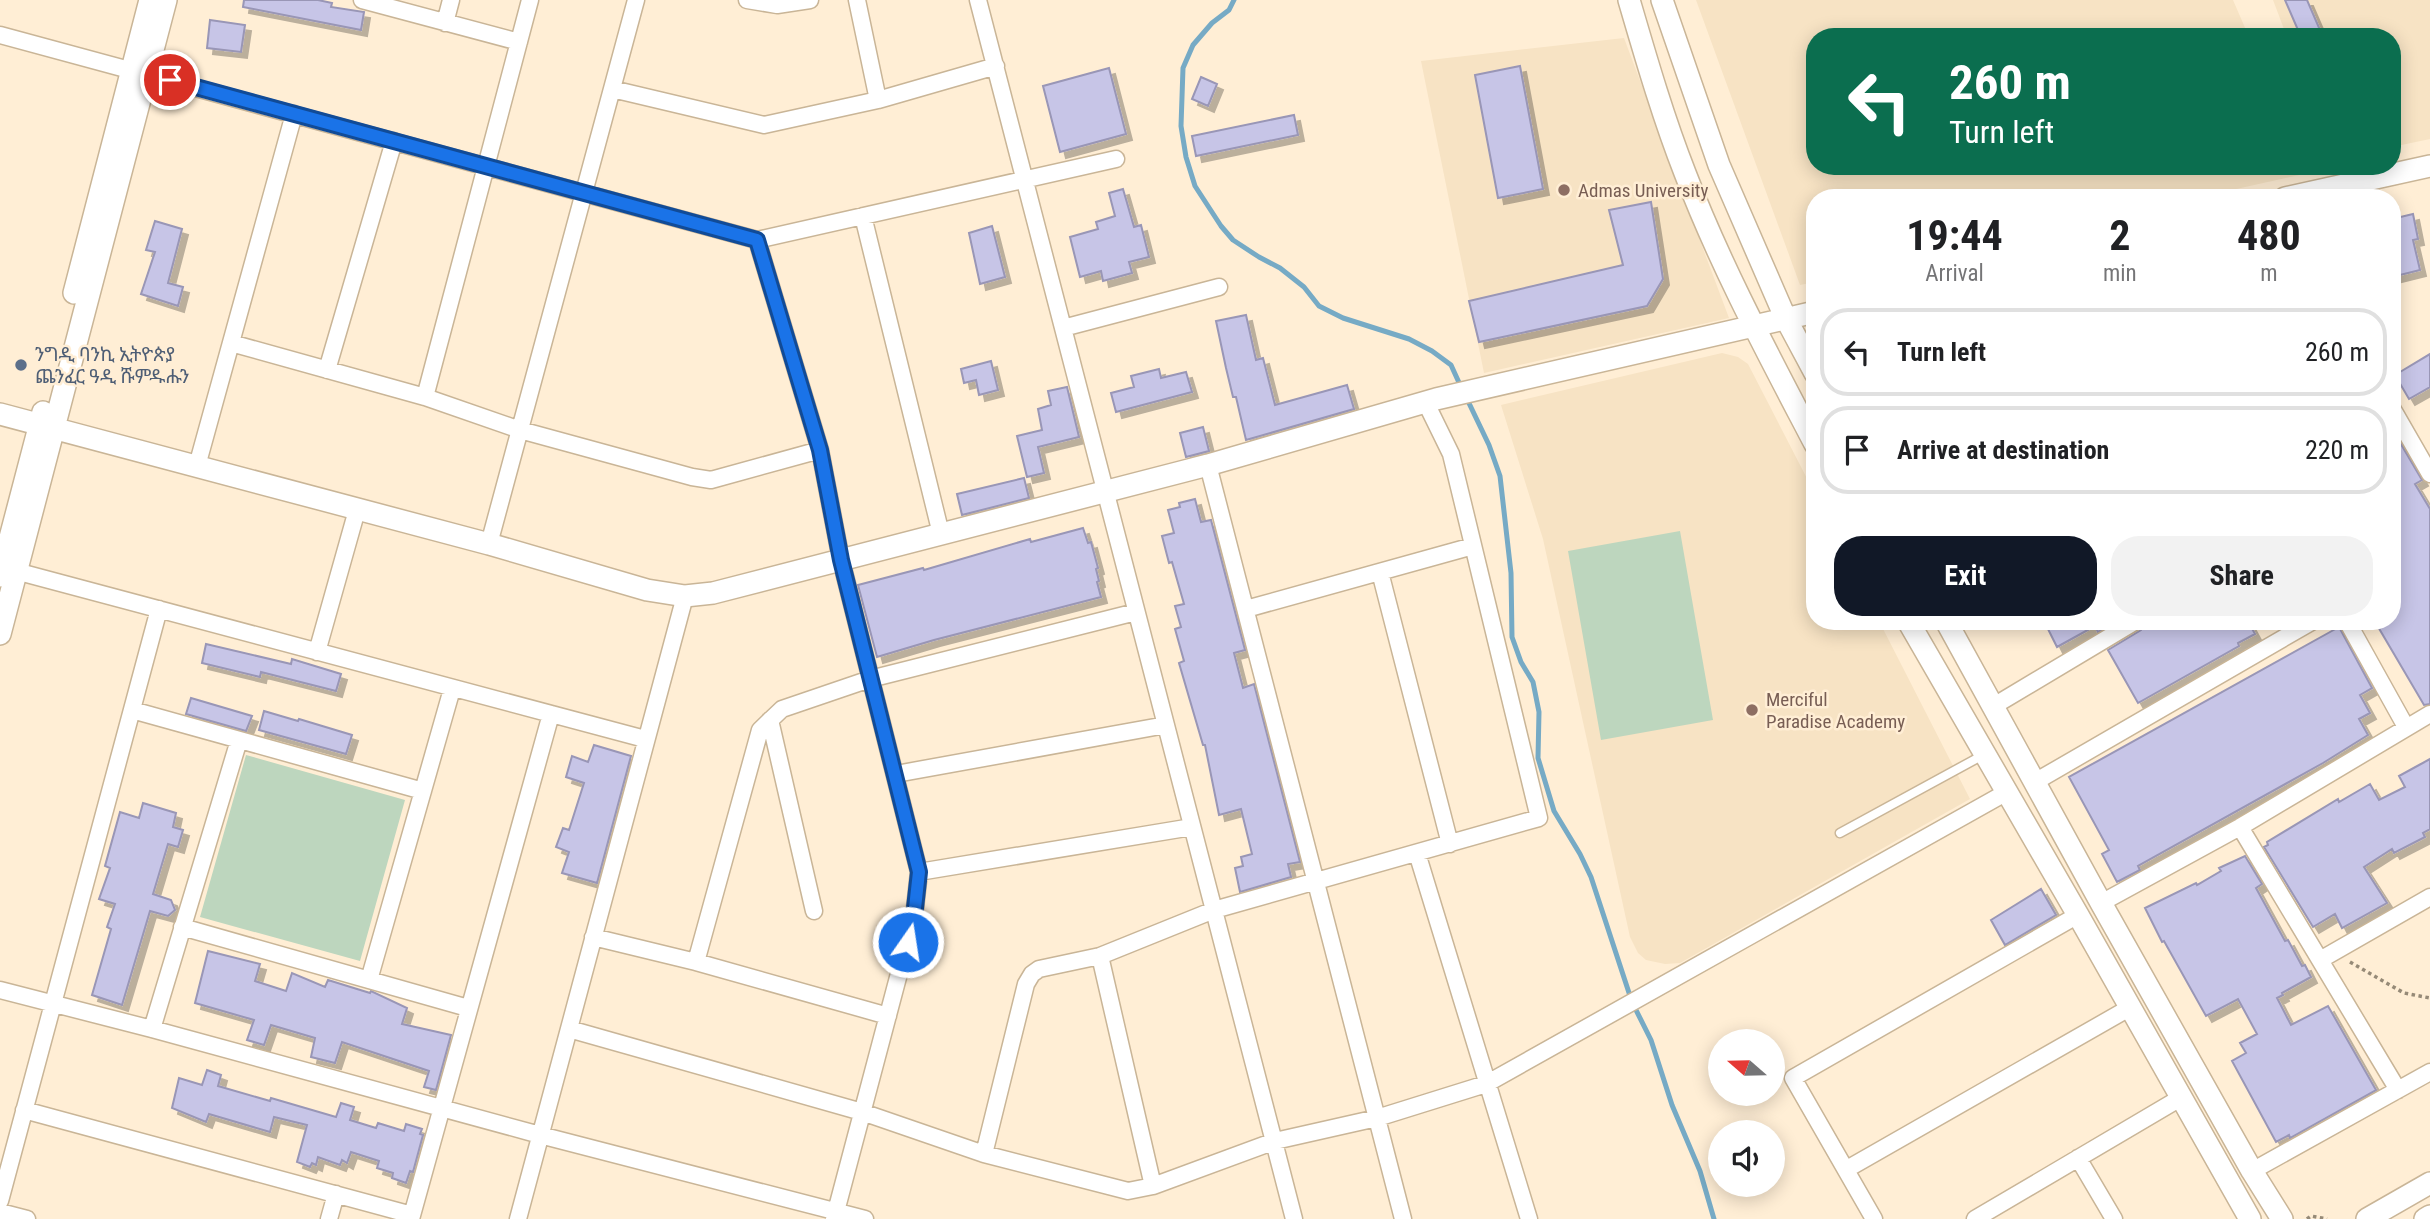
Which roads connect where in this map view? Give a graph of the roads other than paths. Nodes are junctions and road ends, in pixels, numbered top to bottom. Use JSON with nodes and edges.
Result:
{"nodes":[{"id":1,"x":150,"y":0,"type":"edge"},
{"id":2,"x":166,"y":0,"type":"edge"},
{"id":3,"x":362,"y":0,"type":"edge"},
{"id":4,"x":451,"y":0,"type":"edge"},
{"id":5,"x":530,"y":0,"type":"edge"},
{"id":6,"x":636,"y":0,"type":"edge"},
{"id":7,"x":747,"y":0,"type":"edge"},
{"id":8,"x":810,"y":0,"type":"edge"},
{"id":9,"x":857,"y":0,"type":"edge"},
{"id":10,"x":978,"y":0,"type":"edge"},
{"id":11,"x":1629,"y":0,"type":"edge"},
{"id":12,"x":1662,"y":0,"type":"edge"},
{"id":13,"x":445,"y":23,"type":"junction"},
{"id":14,"x":0,"y":35,"type":"edge"},
{"id":15,"x":519,"y":42,"type":"junction"},
{"id":16,"x":996,"y":66,"type":"junction"},
{"id":17,"x":139,"y":72,"type":"junction"},
{"id":18,"x":612,"y":89,"type":"junction"},
{"id":19,"x":878,"y":100,"type":"junction"},
{"id":20,"x":293,"y":114,"type":"junction"},
{"id":21,"x":394,"y":141,"type":"junction"},
{"id":22,"x":1116,"y":159,"type":"dead end"},
{"id":23,"x":486,"y":166,"type":"junction"},
{"id":24,"x":2428,"y":171,"type":"edge"},
{"id":25,"x":1024,"y":179,"type":"junction"},
{"id":26,"x":2333,"y":189,"type":"edge"},
{"id":27,"x":584,"y":192,"type":"junction"},
{"id":28,"x":863,"y":216,"type":"junction"},
{"id":29,"x":757,"y":240,"type":"junction"},
{"id":30,"x":1219,"y":287,"type":"dead end"},
{"id":31,"x":1806,"y":314,"type":"edge"},
{"id":32,"x":1786,"y":317,"type":"junction"},
{"id":33,"x":1753,"y":326,"type":"junction"},
{"id":34,"x":1063,"y":328,"type":"junction"},
{"id":35,"x":232,"y":343,"type":"junction"},
{"id":36,"x":1806,"y":356,"type":"edge"},
{"id":37,"x":327,"y":370,"type":"junction"},
{"id":38,"x":425,"y":397,"type":"junction"},
{"id":39,"x":1431,"y":401,"type":"junction"},
{"id":40,"x":0,"y":414,"type":"edge"},
{"id":41,"x":2401,"y":424,"type":"edge"},
{"id":42,"x":1806,"y":427,"type":"edge"},
{"id":43,"x":46,"y":428,"type":"junction"},
{"id":44,"x":520,"y":430,"type":"junction"},
{"id":45,"x":820,"y":450,"type":"junction"},
{"id":46,"x":1208,"y":465,"type":"junction"},
{"id":47,"x":197,"y":466,"type":"junction"},
{"id":48,"x":2430,"y":474,"type":"edge"},
{"id":49,"x":1105,"y":492,"type":"junction"},
{"id":50,"x":357,"y":510,"type":"junction"},
{"id":51,"x":941,"y":534,"type":"junction"},
{"id":52,"x":10,"y":544,"type":"edge"},
{"id":53,"x":489,"y":544,"type":"junction"},
{"id":54,"x":1474,"y":546,"type":"junction"},
{"id":55,"x":841,"y":560,"type":"junction"},
{"id":56,"x":6,"y":572,"type":"edge"},
{"id":57,"x":1380,"y":572,"type":"junction"},
{"id":58,"x":685,"y":596,"type":"junction"},
{"id":59,"x":159,"y":609,"type":"junction"},
{"id":60,"x":1246,"y":609,"type":"junction"},
{"id":61,"x":1136,"y":612,"type":"junction"},
{"id":62,"x":1914,"y":630,"type":"edge"},
{"id":63,"x":1951,"y":630,"type":"edge"},
{"id":64,"x":2117,"y":630,"type":"edge"},
{"id":65,"x":2298,"y":630,"type":"edge"},
{"id":66,"x":2352,"y":630,"type":"edge"},
{"id":67,"x":0,"y":634,"type":"edge"},
{"id":68,"x":317,"y":652,"type":"junction"},
{"id":69,"x":870,"y":679,"type":"junction"},
{"id":70,"x":452,"y":689,"type":"junction"},
{"id":71,"x":1992,"y":707,"type":"junction"},
{"id":72,"x":132,"y":710,"type":"junction"},
{"id":73,"x":551,"y":714,"type":"junction"},
{"id":74,"x":2430,"y":714,"type":"edge"},
{"id":75,"x":770,"y":720,"type":"junction"},
{"id":76,"x":1166,"y":725,"type":"junction"},
{"id":77,"x":2406,"y":727,"type":"junction"},
{"id":78,"x":645,"y":739,"type":"junction"},
{"id":79,"x":239,"y":740,"type":"junction"},
{"id":80,"x":1985,"y":754,"type":"junction"},
{"id":81,"x":896,"y":775,"type":"junction"},
{"id":82,"x":2034,"y":783,"type":"junction"},
{"id":83,"x":423,"y":791,"type":"junction"},
{"id":84,"x":2007,"y":792,"type":"junction"},
{"id":85,"x":1192,"y":827,"type":"junction"},
{"id":86,"x":2240,"y":827,"type":"junction"},
{"id":87,"x":1840,"y":833,"type":"dead end"},
{"id":88,"x":1450,"y":844,"type":"junction"},
{"id":89,"x":1417,"y":853,"type":"junction"},
{"id":90,"x":919,"y":872,"type":"junction"},
{"id":91,"x":1315,"y":882,"type":"junction"},
{"id":92,"x":2430,"y":897,"type":"edge"},
{"id":93,"x":2101,"y":903,"type":"junction"},
{"id":94,"x":814,"y":911,"type":"dead end"},
{"id":95,"x":1214,"y":911,"type":"junction"},
{"id":96,"x":2078,"y":915,"type":"junction"},
{"id":97,"x":183,"y":927,"type":"junction"},
{"id":98,"x":593,"y":937,"type":"junction"},
{"id":99,"x":1100,"y":956,"type":"junction"},
{"id":100,"x":696,"y":962,"type":"junction"},
{"id":101,"x":2322,"y":963,"type":"junction"},
{"id":102,"x":369,"y":980,"type":"junction"},
{"id":103,"x":0,"y":990,"type":"edge"},
{"id":104,"x":53,"y":1004,"type":"junction"},
{"id":105,"x":2131,"y":1007,"type":"junction"},
{"id":106,"x":468,"y":1008,"type":"junction"},
{"id":107,"x":888,"y":1016,"type":"junction"},
{"id":108,"x":152,"y":1029,"type":"junction"},
{"id":109,"x":569,"y":1029,"type":"junction"},
{"id":110,"x":2430,"y":1072,"type":"edge"},
{"id":111,"x":1486,"y":1084,"type":"junction"},
{"id":112,"x":2398,"y":1090,"type":"junction"},
{"id":113,"x":2182,"y":1097,"type":"junction"},
{"id":114,"x":442,"y":1109,"type":"junction"},
{"id":115,"x":24,"y":1111,"type":"junction"},
{"id":116,"x":862,"y":1112,"type":"junction"},
{"id":117,"x":1377,"y":1118,"type":"junction"},
{"id":118,"x":540,"y":1135,"type":"junction"},
{"id":119,"x":1275,"y":1141,"type":"junction"},
{"id":120,"x":984,"y":1154,"type":"junction"},
{"id":121,"x":2078,"y":1158,"type":"junction"},
{"id":122,"x":1847,"y":1170,"type":"junction"},
{"id":123,"x":2252,"y":1171,"type":"junction"},
{"id":124,"x":2430,"y":1183,"type":"edge"},
{"id":125,"x":1153,"y":1186,"type":"junction"},
{"id":126,"x":336,"y":1194,"type":"junction"},
{"id":127,"x":0,"y":1201,"type":"edge"},
{"id":128,"x":0,"y":1212,"type":"edge"},
{"id":129,"x":1994,"y":1214,"type":"edge"},
{"id":130,"x":835,"y":1215,"type":"edge"},
{"id":131,"x":2430,"y":1216,"type":"edge"},
{"id":132,"x":411,"y":1217,"type":"edge"},
{"id":133,"x":27,"y":1219,"type":"edge"},
{"id":134,"x":329,"y":1219,"type":"edge"},
{"id":135,"x":518,"y":1219,"type":"edge"},
{"id":136,"x":865,"y":1219,"type":"edge"},
{"id":137,"x":1294,"y":1219,"type":"edge"},
{"id":138,"x":1403,"y":1219,"type":"edge"},
{"id":139,"x":1529,"y":1219,"type":"edge"},
{"id":140,"x":1874,"y":1219,"type":"edge"},
{"id":141,"x":1975,"y":1219,"type":"edge"},
{"id":142,"x":2114,"y":1219,"type":"edge"},
{"id":143,"x":2250,"y":1219,"type":"edge"},
{"id":144,"x":2282,"y":1219,"type":"edge"},
{"id":145,"x":2367,"y":1219,"type":"edge"},
{"id":146,"x":2426,"y":1219,"type":"edge"}],
"edges":[{"from":1,"to":17,"type":"street"},
{"from":2,"to":17,"type":"street"},
{"from":3,"to":13,"type":"street"},
{"from":4,"to":13,"type":"street"},
{"from":5,"to":15,"type":"street"},
{"from":6,"to":18,"type":"street"},
{"from":7,"to":8,"type":"street"},
{"from":9,"to":19,"type":"street"},
{"from":10,"to":16,"type":"street"},
{"from":11,"to":33,"type":"street"},
{"from":12,"to":32,"type":"street"},
{"from":13,"to":15,"type":"street"},
{"from":14,"to":17,"type":"street"},
{"from":15,"to":23,"type":"street"},
{"from":16,"to":19,"type":"street"},
{"from":16,"to":25,"type":"street"},
{"from":17,"to":20,"type":"street"},
{"from":17,"to":43,"type":"street"},
{"from":18,"to":19,"type":"street"},
{"from":18,"to":27,"type":"street"},
{"from":20,"to":21,"type":"street"},
{"from":20,"to":35,"type":"street"},
{"from":21,"to":23,"type":"street"},
{"from":21,"to":37,"type":"street"},
{"from":22,"to":25,"type":"street"},
{"from":23,"to":27,"type":"street"},
{"from":23,"to":38,"type":"street"},
{"from":24,"to":26,"type":"street"},
{"from":25,"to":28,"type":"street"},
{"from":25,"to":34,"type":"street"},
{"from":27,"to":29,"type":"street"},
{"from":27,"to":44,"type":"street"},
{"from":28,"to":29,"type":"street"},
{"from":28,"to":51,"type":"street"},
{"from":29,"to":45,"type":"street"},
{"from":30,"to":34,"type":"street"},
{"from":31,"to":32,"type":"street"},
{"from":32,"to":33,"type":"street"},
{"from":32,"to":36,"type":"street"},
{"from":33,"to":39,"type":"street"},
{"from":33,"to":42,"type":"street"},
{"from":34,"to":49,"type":"street"},
{"from":35,"to":37,"type":"street"},
{"from":35,"to":47,"type":"street"},
{"from":37,"to":38,"type":"street"},
{"from":38,"to":44,"type":"street"},
{"from":39,"to":46,"type":"street"},
{"from":39,"to":54,"type":"street"},
{"from":40,"to":43,"type":"street"},
{"from":41,"to":48,"type":"street"},
{"from":43,"to":47,"type":"street"},
{"from":43,"to":52,"type":"street"},
{"from":44,"to":45,"type":"street"},
{"from":44,"to":53,"type":"street"},
{"from":45,"to":55,"type":"street"},
{"from":46,"to":49,"type":"street"},
{"from":46,"to":60,"type":"street"},
{"from":47,"to":50,"type":"street"},
{"from":49,"to":51,"type":"street"},
{"from":49,"to":61,"type":"street"},
{"from":50,"to":53,"type":"street"},
{"from":50,"to":68,"type":"street"},
{"from":51,"to":55,"type":"street"},
{"from":52,"to":56,"type":"street"},
{"from":53,"to":58,"type":"street"},
{"from":54,"to":57,"type":"street"},
{"from":54,"to":88,"type":"street"},
{"from":55,"to":58,"type":"street"},
{"from":55,"to":69,"type":"street"},
{"from":56,"to":59,"type":"street"},
{"from":56,"to":67,"type":"street"},
{"from":57,"to":60,"type":"street"},
{"from":57,"to":88,"type":"street"},
{"from":58,"to":78,"type":"street"},
{"from":59,"to":68,"type":"street"},
{"from":59,"to":72,"type":"street"},
{"from":60,"to":91,"type":"street"},
{"from":61,"to":69,"type":"street"},
{"from":61,"to":76,"type":"street"},
{"from":62,"to":80,"type":"street"},
{"from":63,"to":71,"type":"street"},
{"from":64,"to":71,"type":"street"},
{"from":65,"to":82,"type":"street"},
{"from":66,"to":77,"type":"street"},
{"from":68,"to":70,"type":"street"},
{"from":69,"to":75,"type":"street"},
{"from":69,"to":81,"type":"street"},
{"from":70,"to":73,"type":"street"},
{"from":70,"to":83,"type":"street"},
{"from":71,"to":82,"type":"street"},
{"from":72,"to":79,"type":"street"},
{"from":72,"to":104,"type":"street"},
{"from":73,"to":78,"type":"street"},
{"from":73,"to":106,"type":"street"},
{"from":74,"to":77,"type":"street"},
{"from":75,"to":94,"type":"street"},
{"from":75,"to":100,"type":"street"},
{"from":76,"to":81,"type":"street"},
{"from":76,"to":85,"type":"street"},
{"from":77,"to":86,"type":"street"},
{"from":78,"to":98,"type":"street"},
{"from":79,"to":83,"type":"street"},
{"from":79,"to":97,"type":"street"},
{"from":80,"to":84,"type":"street"},
{"from":80,"to":87,"type":"lane"},
{"from":81,"to":90,"type":"street"},
{"from":82,"to":93,"type":"street"},
{"from":83,"to":102,"type":"street"},
{"from":84,"to":96,"type":"street"},
{"from":84,"to":111,"type":"street"},
{"from":85,"to":90,"type":"street"},
{"from":85,"to":95,"type":"street"},
{"from":86,"to":93,"type":"street"},
{"from":86,"to":101,"type":"street"},
{"from":88,"to":89,"type":"street"},
{"from":89,"to":91,"type":"street"},
{"from":89,"to":111,"type":"street"},
{"from":90,"to":107,"type":"street"},
{"from":91,"to":95,"type":"street"},
{"from":91,"to":117,"type":"street"},
{"from":92,"to":101,"type":"street"},
{"from":93,"to":123,"type":"street"},
{"from":95,"to":99,"type":"street"},
{"from":95,"to":119,"type":"street"},
{"from":96,"to":105,"type":"street"},
{"from":96,"to":122,"type":"street"},
{"from":97,"to":102,"type":"street"},
{"from":97,"to":108,"type":"street"},
{"from":98,"to":100,"type":"street"},
{"from":98,"to":109,"type":"street"},
{"from":99,"to":120,"type":"street"},
{"from":99,"to":125,"type":"street"},
{"from":100,"to":107,"type":"street"},
{"from":101,"to":112,"type":"street"},
{"from":102,"to":106,"type":"street"},
{"from":103,"to":104,"type":"street"},
{"from":104,"to":108,"type":"street"},
{"from":104,"to":115,"type":"street"},
{"from":105,"to":113,"type":"street"},
{"from":105,"to":122,"type":"street"},
{"from":106,"to":114,"type":"street"},
{"from":107,"to":116,"type":"street"},
{"from":108,"to":114,"type":"street"},
{"from":109,"to":116,"type":"street"},
{"from":109,"to":118,"type":"street"},
{"from":110,"to":112,"type":"street"},
{"from":111,"to":117,"type":"street"},
{"from":111,"to":139,"type":"street"},
{"from":112,"to":123,"type":"street"},
{"from":113,"to":121,"type":"street"},
{"from":113,"to":143,"type":"street"},
{"from":114,"to":118,"type":"street"},
{"from":114,"to":132,"type":"street"},
{"from":115,"to":126,"type":"street"},
{"from":115,"to":127,"type":"street"},
{"from":116,"to":120,"type":"street"},
{"from":116,"to":130,"type":"street"},
{"from":117,"to":119,"type":"street"},
{"from":117,"to":138,"type":"street"},
{"from":118,"to":130,"type":"street"},
{"from":118,"to":135,"type":"street"},
{"from":119,"to":125,"type":"street"},
{"from":119,"to":137,"type":"street"},
{"from":120,"to":125,"type":"street"},
{"from":121,"to":129,"type":"street"},
{"from":121,"to":142,"type":"street"},
{"from":122,"to":140,"type":"street"},
{"from":123,"to":144,"type":"street"},
{"from":124,"to":145,"type":"street"},
{"from":126,"to":132,"type":"street"},
{"from":126,"to":134,"type":"street"},
{"from":128,"to":133,"type":"street"},
{"from":129,"to":141,"type":"street"},
{"from":130,"to":136,"type":"street"},
{"from":131,"to":146,"type":"street"}]}
